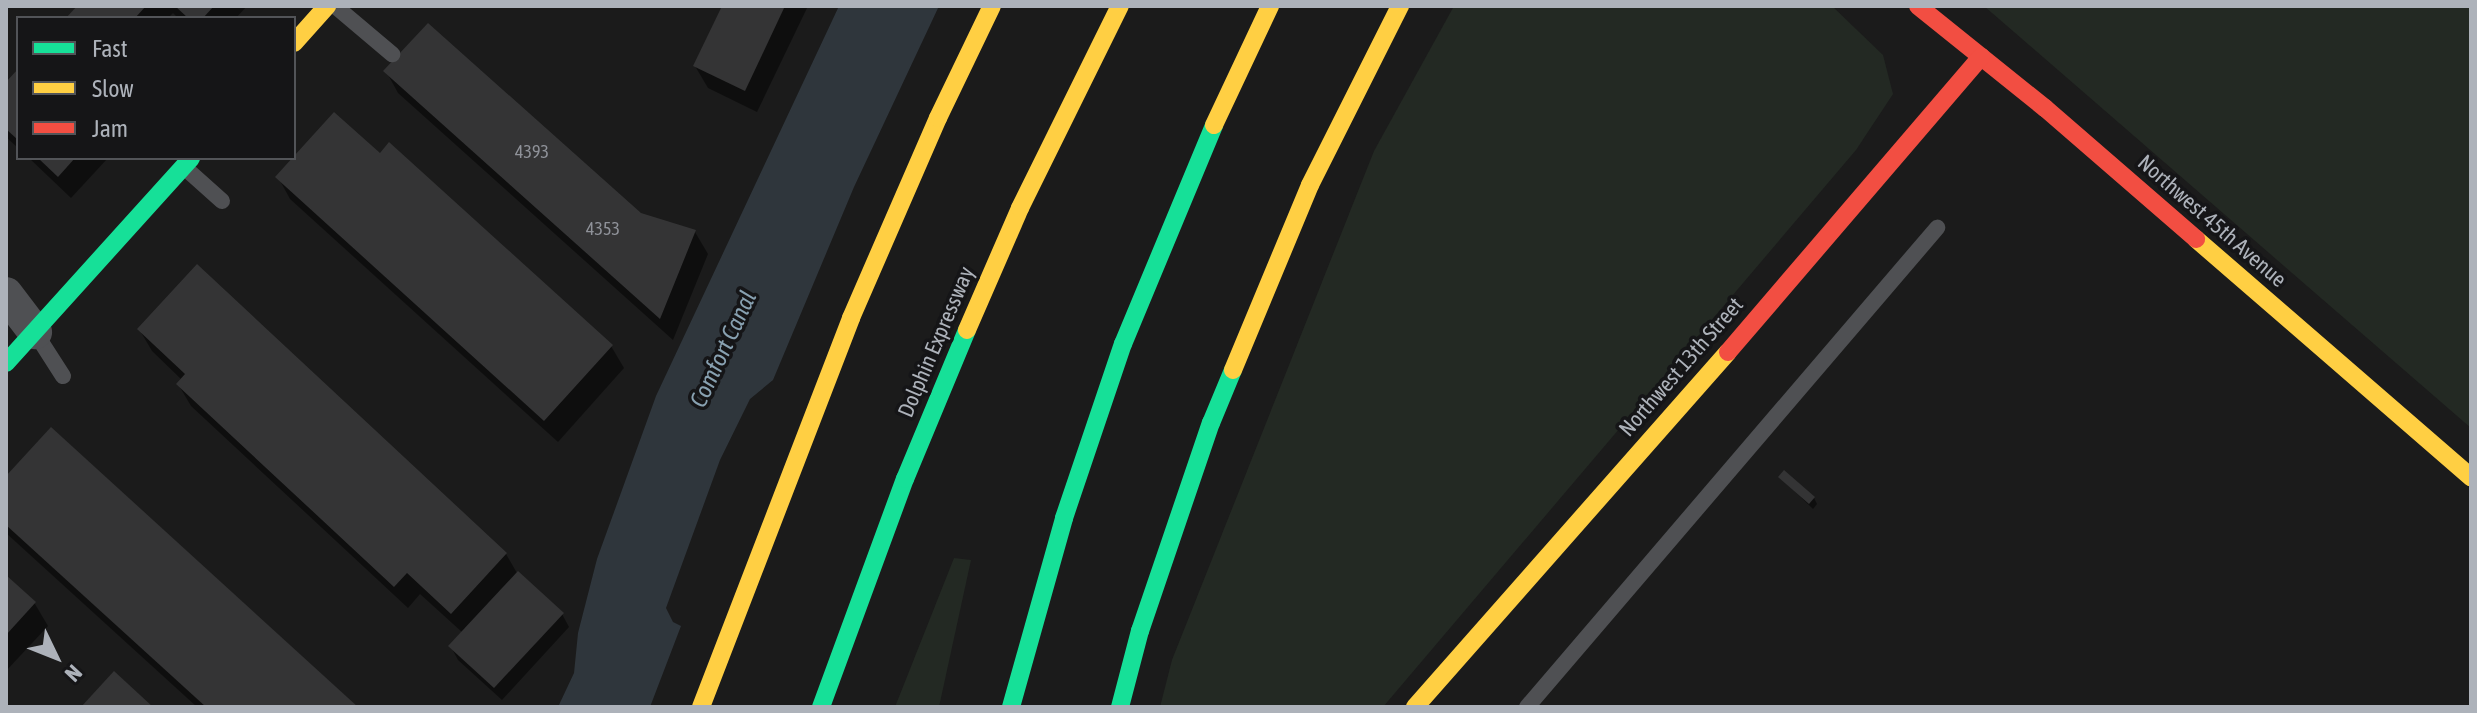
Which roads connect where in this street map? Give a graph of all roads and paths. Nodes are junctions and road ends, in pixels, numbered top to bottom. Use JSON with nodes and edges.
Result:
{"nodes":[{"id":1,"x":327,"y":6,"type":"edge"},
{"id":2,"x":335,"y":6,"type":"edge"},
{"id":3,"x":992,"y":6,"type":"edge"},
{"id":4,"x":1120,"y":6,"type":"edge"},
{"id":5,"x":1270,"y":6,"type":"edge"},
{"id":6,"x":1400,"y":6,"type":"edge"},
{"id":7,"x":1918,"y":6,"type":"edge"},
{"id":8,"x":296,"y":41,"type":"edge"},
{"id":9,"x":392,"y":54,"type":"dead end"},
{"id":10,"x":1981,"y":57,"type":"junction"},
{"id":11,"x":187,"y":162,"type":"edge"},
{"id":12,"x":222,"y":201,"type":"dead end"},
{"id":13,"x":1937,"y":228,"type":"dead end"},
{"id":14,"x":6,"y":294,"type":"edge"},
{"id":15,"x":35,"y":332,"type":"junction"},
{"id":16,"x":6,"y":363,"type":"edge"},
{"id":17,"x":63,"y":376,"type":"dead end"},
{"id":18,"x":2471,"y":477,"type":"edge"},
{"id":19,"x":701,"y":707,"type":"edge"},
{"id":20,"x":821,"y":707,"type":"edge"},
{"id":21,"x":1011,"y":707,"type":"edge"},
{"id":22,"x":1120,"y":707,"type":"edge"},
{"id":23,"x":1415,"y":707,"type":"edge"},
{"id":24,"x":1527,"y":707,"type":"edge"}],
"edges":[{"from":1,"to":8,"type":"main road"},
{"from":2,"to":9,"type":"lane"},
{"from":3,"to":19,"type":"main road"},
{"from":4,"to":20,"type":"main road","name":"Dolphin Expressway"},
{"from":5,"to":21,"type":"main road"},
{"from":6,"to":22,"type":"main road"},
{"from":7,"to":10,"type":"main road","name":"Northwest 45th Avenue"},
{"from":10,"to":18,"type":"main road","name":"Northwest 45th Avenue"},
{"from":10,"to":23,"type":"main road","name":"Northwest 13th Street"},
{"from":11,"to":12,"type":"lane"},
{"from":11,"to":15,"type":"main road"},
{"from":13,"to":24,"type":"lane"},
{"from":14,"to":15,"type":"street"},
{"from":15,"to":16,"type":"main road"},
{"from":15,"to":17,"type":"lane"}]}
